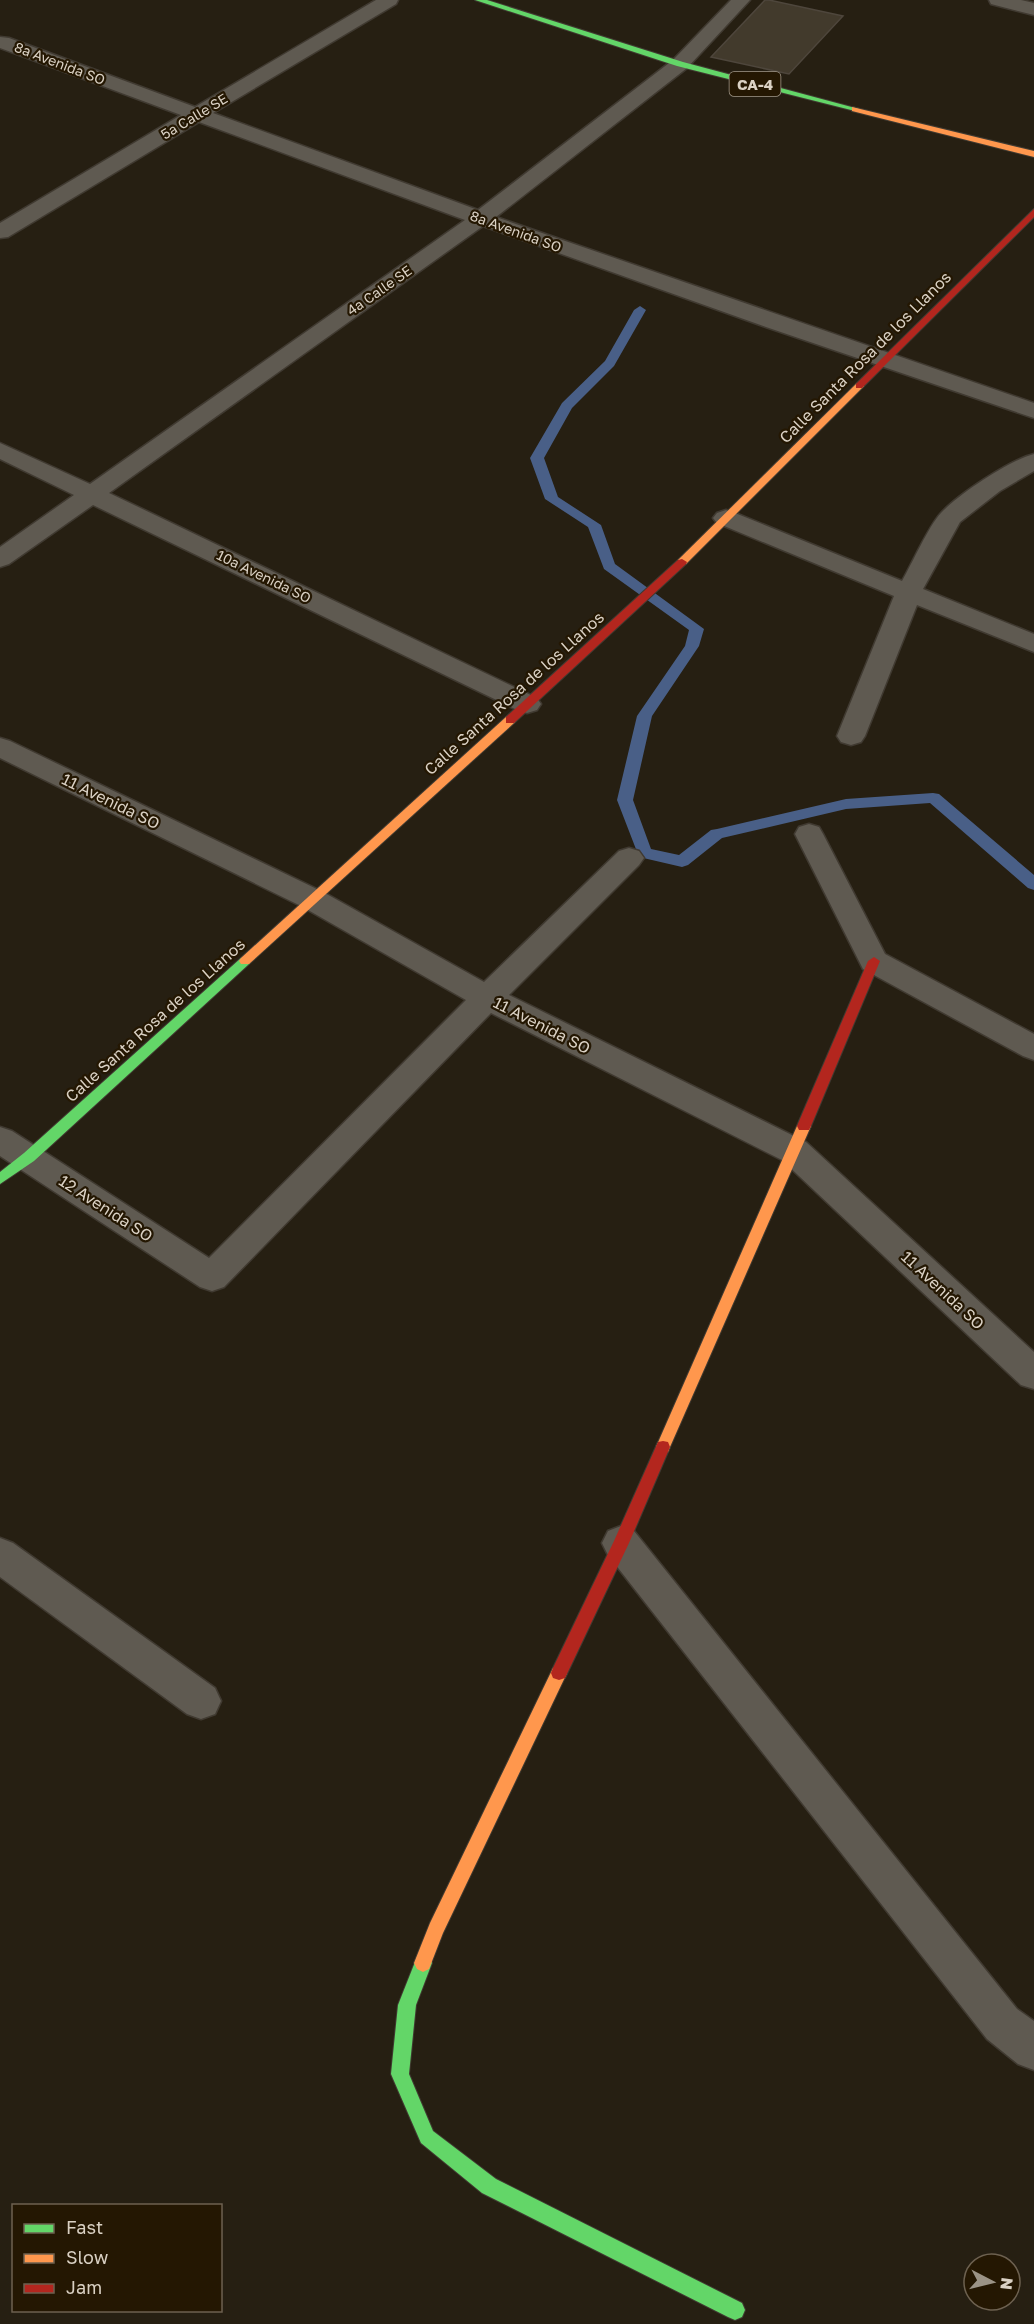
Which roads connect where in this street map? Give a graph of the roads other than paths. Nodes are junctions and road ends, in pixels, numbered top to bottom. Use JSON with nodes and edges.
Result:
{"nodes":[{"id":1,"x":389,"y":0,"type":"edge"},
{"id":2,"x":479,"y":0,"type":"edge"},
{"id":3,"x":741,"y":0,"type":"edge"},
{"id":4,"x":998,"y":0,"type":"edge"},
{"id":5,"x":1034,"y":9,"type":"edge"},
{"id":6,"x":2,"y":42,"type":"dead end"},
{"id":7,"x":680,"y":64,"type":"junction"},
{"id":8,"x":197,"y":115,"type":"junction"},
{"id":9,"x":1034,"y":154,"type":"edge"},
{"id":10,"x":1034,"y":212,"type":"edge"},
{"id":11,"x":481,"y":218,"type":"junction"},
{"id":12,"x":3,"y":227,"type":"edge"},
{"id":13,"x":884,"y":361,"type":"junction"},
{"id":14,"x":1034,"y":411,"type":"edge"},
{"id":15,"x":0,"y":450,"type":"edge"},
{"id":16,"x":1034,"y":461,"type":"edge"},
{"id":17,"x":92,"y":493,"type":"junction"},
{"id":18,"x":726,"y":518,"type":"junction"},
{"id":19,"x":0,"y":559,"type":"edge"},
{"id":20,"x":909,"y":592,"type":"junction"},
{"id":21,"x":1034,"y":644,"type":"edge"},
{"id":22,"x":527,"y":704,"type":"junction"},
{"id":23,"x":851,"y":736,"type":"dead end"},
{"id":24,"x":0,"y":747,"type":"edge"},
{"id":25,"x":810,"y":834,"type":"dead end"},
{"id":26,"x":629,"y":858,"type":"dead end"},
{"id":27,"x":312,"y":899,"type":"junction"},
{"id":28,"x":874,"y":960,"type":"junction"},
{"id":29,"x":487,"y":998,"type":"junction"},
{"id":30,"x":1034,"y":1048,"type":"edge"},
{"id":31,"x":0,"y":1140,"type":"edge"},
{"id":32,"x":794,"y":1151,"type":"junction"},
{"id":33,"x":29,"y":1157,"type":"junction"},
{"id":34,"x":0,"y":1179,"type":"edge"},
{"id":35,"x":1034,"y":1374,"type":"edge"},
{"id":36,"x":621,"y":1544,"type":"junction"},
{"id":37,"x":0,"y":1555,"type":"edge"},
{"id":38,"x":201,"y":1701,"type":"dead end"},
{"id":39,"x":1034,"y":2048,"type":"edge"},
{"id":40,"x":735,"y":2310,"type":"dead end"}],
"edges":[{"from":1,"to":8,"type":"street","name":"5a Calle SE"},
{"from":2,"to":7,"type":"street","number":"CA-4"},
{"from":3,"to":7,"type":"street","name":"4a Calle SE"},
{"from":4,"to":5,"type":"street"},
{"from":6,"to":8,"type":"street","name":"8a Avenida SO"},
{"from":7,"to":9,"type":"street","number":"CA-4"},
{"from":7,"to":11,"type":"street","name":"4a Calle SE"},
{"from":8,"to":11,"type":"street","name":"8a Avenida SO"},
{"from":8,"to":12,"type":"street","name":"5a Calle SE"},
{"from":10,"to":13,"type":"street","name":"Calle Santa Rosa de los Llanos"},
{"from":11,"to":13,"type":"street","name":"8a Avenida SO"},
{"from":11,"to":17,"type":"street","name":"4a Calle SE"},
{"from":13,"to":14,"type":"street","name":"8a Avenida SO"},
{"from":13,"to":18,"type":"street","name":"Calle Santa Rosa de los Llanos"},
{"from":15,"to":17,"type":"street","name":"10a Avenida SO"},
{"from":16,"to":20,"type":"street"},
{"from":17,"to":19,"type":"street","name":"4a Calle SE"},
{"from":17,"to":22,"type":"street","name":"10a Avenida SO"},
{"from":18,"to":20,"type":"street"},
{"from":18,"to":22,"type":"street","name":"Calle Santa Rosa de los Llanos"},
{"from":20,"to":21,"type":"street"},
{"from":20,"to":23,"type":"street"},
{"from":22,"to":27,"type":"street","name":"Calle Santa Rosa de los Llanos"},
{"from":24,"to":27,"type":"street","name":"11 Avenida SO"},
{"from":25,"to":28,"type":"street"},
{"from":26,"to":29,"type":"street"},
{"from":27,"to":29,"type":"street","name":"11 Avenida SO"},
{"from":27,"to":33,"type":"street","name":"Calle Santa Rosa de los Llanos"},
{"from":28,"to":30,"type":"street"},
{"from":28,"to":32,"type":"street"},
{"from":29,"to":32,"type":"street","name":"11 Avenida SO"},
{"from":29,"to":33,"type":"street","name":"12 Avenida SO"},
{"from":31,"to":33,"type":"street","name":"12 Avenida SO"},
{"from":32,"to":35,"type":"street","name":"11 Avenida SO"},
{"from":32,"to":36,"type":"street"},
{"from":33,"to":34,"type":"street","name":"Calle Santa Rosa de los Llanos"},
{"from":36,"to":39,"type":"street"},
{"from":36,"to":40,"type":"street"},
{"from":37,"to":38,"type":"street"}]}
